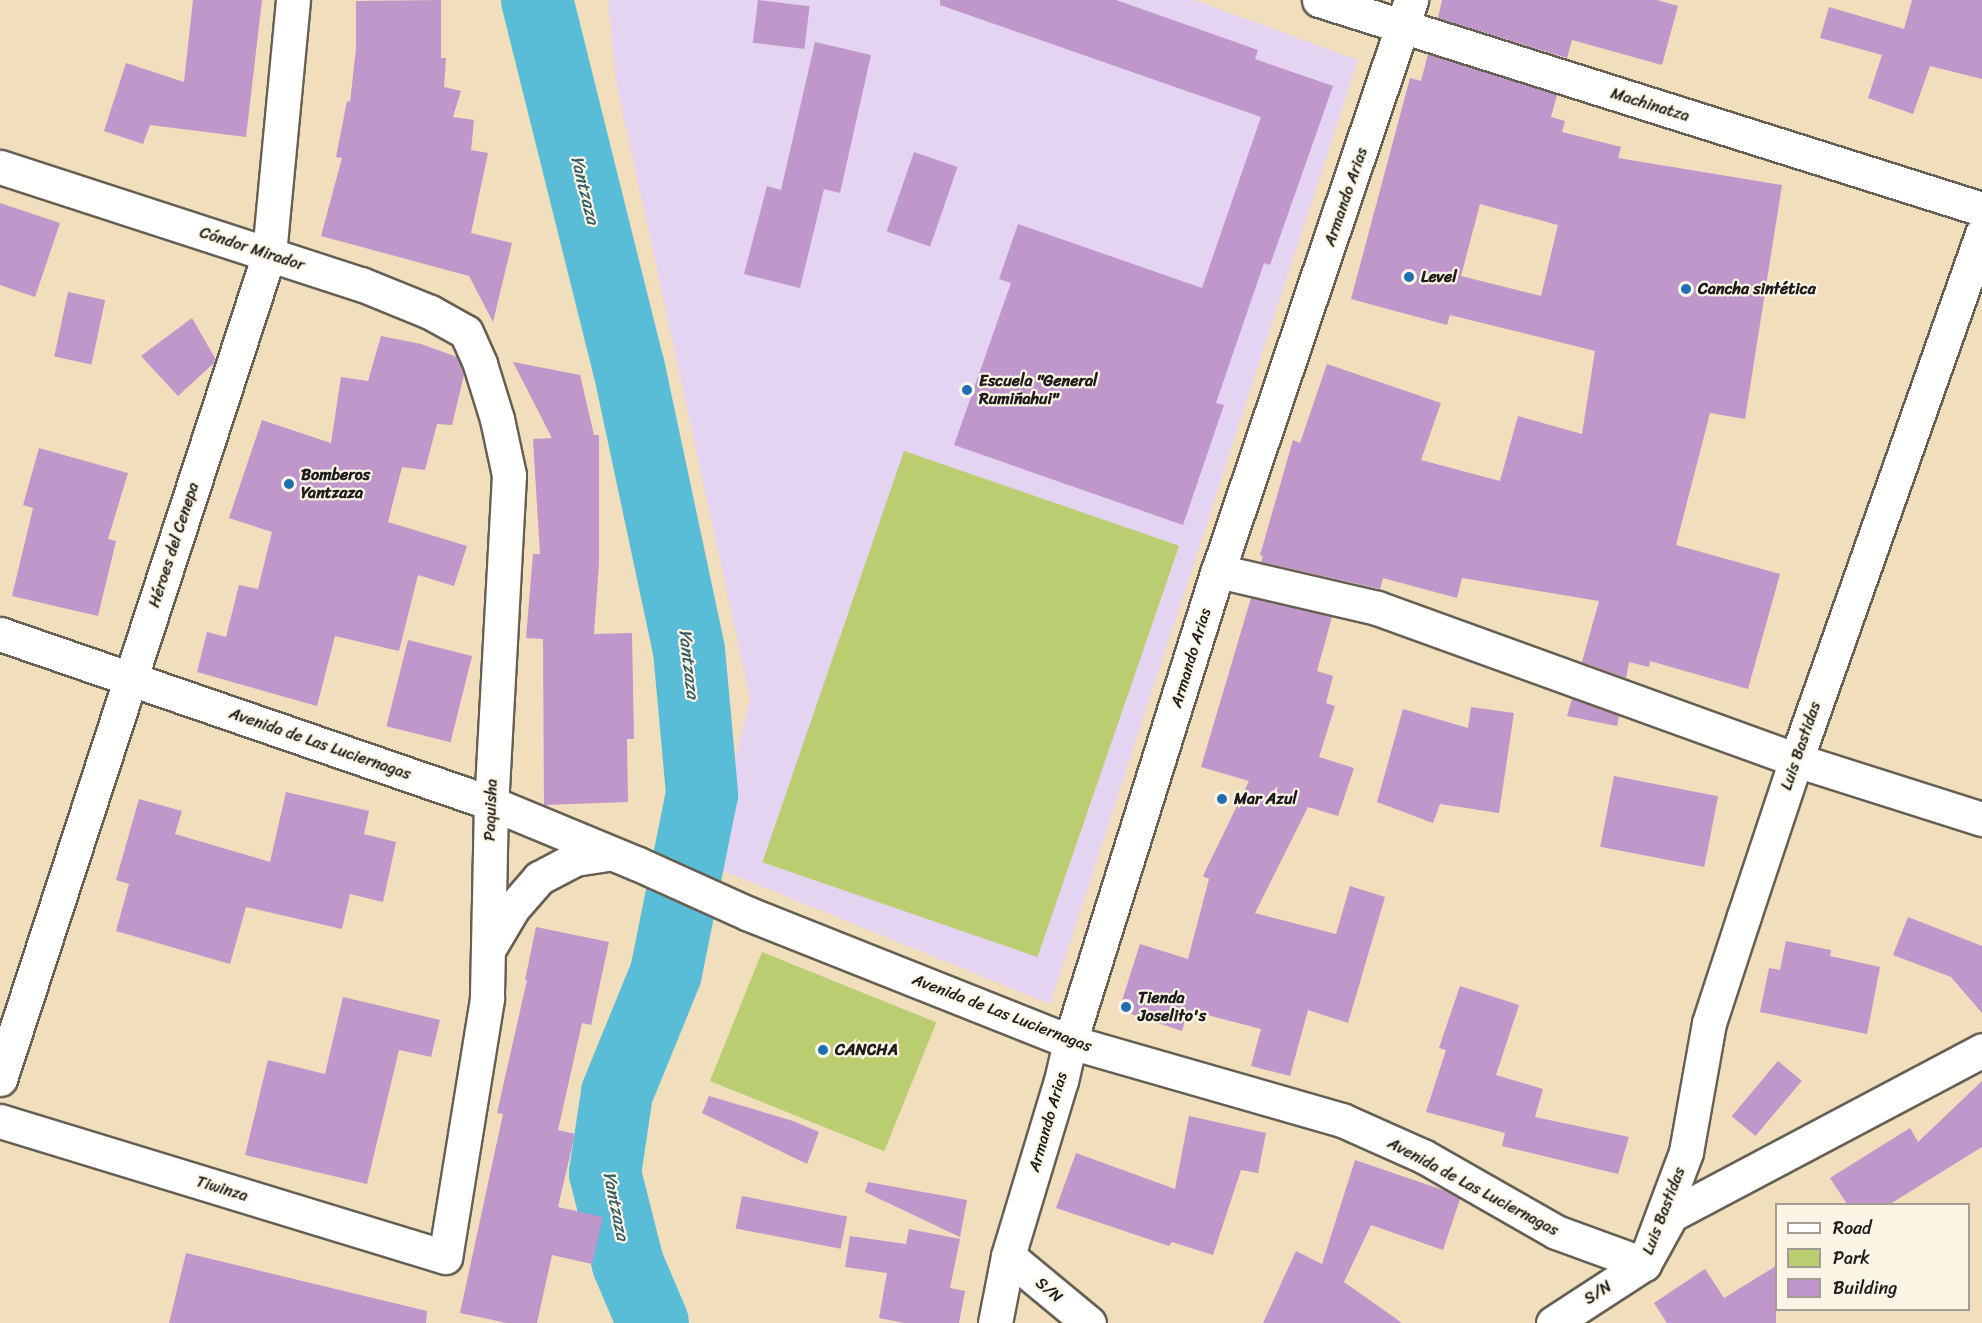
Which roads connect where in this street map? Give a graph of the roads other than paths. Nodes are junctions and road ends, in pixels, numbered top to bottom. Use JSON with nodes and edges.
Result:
{"nodes":[{"id":1,"x":293,"y":0,"type":"edge"},
{"id":2,"x":1319,"y":0,"type":"edge"},
{"id":3,"x":1407,"y":14,"type":"edge"},
{"id":4,"x":0,"y":167,"type":"edge"},
{"id":5,"x":1982,"y":209,"type":"edge"},
{"id":6,"x":1982,"y":234,"type":"edge"},
{"id":7,"x":269,"y":254,"type":"junction"},
{"id":8,"x":480,"y":364,"type":"joint"},
{"id":9,"x":1218,"y":571,"type":"junction"},
{"id":10,"x":0,"y":634,"type":"edge"},
{"id":11,"x":131,"y":678,"type":"junction"},
{"id":12,"x":1796,"y":760,"type":"junction"},
{"id":13,"x":491,"y":803,"type":"junction"},
{"id":14,"x":1982,"y":819,"type":"edge"},
{"id":15,"x":624,"y":858,"type":"junction"},
{"id":16,"x":488,"y":950,"type":"junction"},
{"id":17,"x":1070,"y":1042,"type":"junction"},
{"id":18,"x":1982,"y":1050,"type":"edge"},
{"id":19,"x":0,"y":1079,"type":"edge"},
{"id":20,"x":0,"y":1121,"type":"edge"},
{"id":21,"x":1008,"y":1256,"type":"junction"},
{"id":22,"x":445,"y":1257,"type":"joint"},
{"id":23,"x":1644,"y":1264,"type":"junction"},
{"id":24,"x":995,"y":1323,"type":"edge"},
{"id":25,"x":1089,"y":1323,"type":"edge"},
{"id":26,"x":1553,"y":1323,"type":"edge"}],
"edges":[{"from":1,"to":7,"type":"street","name":"Héroes del Cenepa"},
{"from":2,"to":3,"type":"street","name":"Machinatza"},
{"from":3,"to":5,"type":"street","name":"Machinatza"},
{"from":3,"to":9,"type":"street","name":"Armando Arias"},
{"from":4,"to":7,"type":"street","name":"Cóndor Mirador"},
{"from":6,"to":12,"type":"street","name":"Luis Bastidas"},
{"from":7,"to":8,"type":"street","name":"Cóndor Mirador"},
{"from":7,"to":11,"type":"street","name":"Héroes del Cenepa"},
{"from":8,"to":13,"type":"street","name":"Paquisha"},
{"from":9,"to":12,"type":"street"},
{"from":9,"to":17,"type":"street","name":"Armando Arias"},
{"from":10,"to":11,"type":"street","name":"Avenida de Las Luciernagas"},
{"from":11,"to":13,"type":"street","name":"Avenida de Las Luciernagas"},
{"from":11,"to":19,"type":"street","name":"Héroes del Cenepa"},
{"from":12,"to":14,"type":"street"},
{"from":12,"to":23,"type":"street","name":"Luis Bastidas"},
{"from":13,"to":15,"type":"street","name":"Avenida de Las Luciernagas"},
{"from":13,"to":16,"type":"street","name":"Paquisha"},
{"from":15,"to":16,"type":"street"},
{"from":15,"to":17,"type":"street","name":"Avenida de Las Luciernagas"},
{"from":16,"to":22,"type":"street","name":"Paquisha"},
{"from":17,"to":21,"type":"street","name":"Armando Arias"},
{"from":17,"to":23,"type":"street","name":"Avenida de Las Luciernagas"},
{"from":18,"to":23,"type":"street"},
{"from":20,"to":22,"type":"street","name":"Tiwinza"},
{"from":21,"to":24,"type":"street","name":"Armando Arias"},
{"from":21,"to":25,"type":"street","name":"S/N"},
{"from":23,"to":26,"type":"street","name":"S/N"}]}
